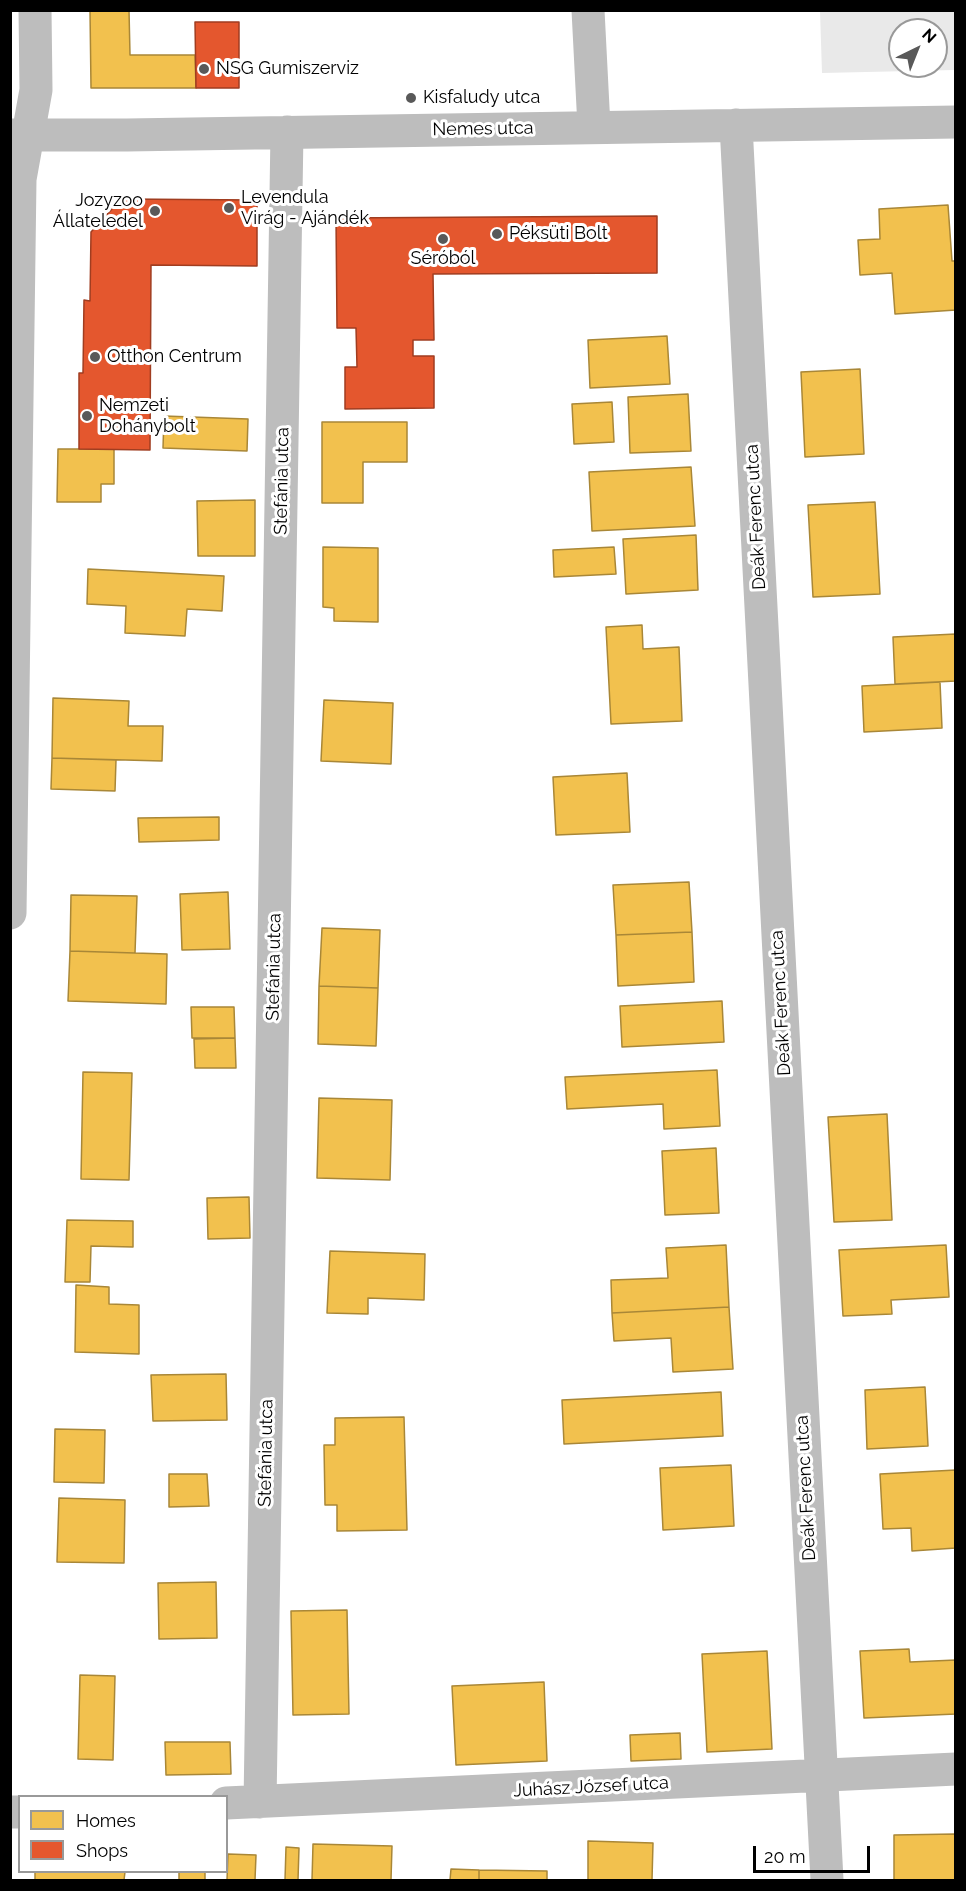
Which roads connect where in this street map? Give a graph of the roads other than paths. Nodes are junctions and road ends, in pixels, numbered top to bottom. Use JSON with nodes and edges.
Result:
{"nodes":[{"id":1,"x":35,"y":10,"type":"edge"},
{"id":2,"x":588,"y":10,"type":"edge"},
{"id":3,"x":956,"y":122,"type":"edge"},
{"id":4,"x":736,"y":125,"type":"junction"},
{"id":5,"x":594,"y":127,"type":"junction"},
{"id":6,"x":287,"y":132,"type":"junction"},
{"id":7,"x":20,"y":134,"type":"edge"},
{"id":8,"x":10,"y":913,"type":"edge"},
{"id":9,"x":956,"y":1769,"type":"edge"},
{"id":10,"x":820,"y":1777,"type":"junction"},
{"id":11,"x":260,"y":1802,"type":"junction"},
{"id":12,"x":228,"y":1803,"type":"edge"},
{"id":13,"x":827,"y":1881,"type":"edge"}],
"edges":[{"from":1,"to":7,"type":"street"},
{"from":2,"to":5,"type":"street"},
{"from":3,"to":4,"type":"street","name":"Nemes utca"},
{"from":4,"to":5,"type":"street","name":"Nemes utca"},
{"from":4,"to":10,"type":"street","name":"Deák Ferenc utca"},
{"from":5,"to":6,"type":"street","name":"Nemes utca"},
{"from":6,"to":7,"type":"street","name":"Nemes utca"},
{"from":6,"to":11,"type":"street","name":"Stefánia utca"},
{"from":7,"to":8,"type":"street"},
{"from":9,"to":10,"type":"street","name":"Juhász József utca"},
{"from":10,"to":11,"type":"street","name":"Juhász József utca"},
{"from":10,"to":13,"type":"street","name":"Deák Ferenc utca"},
{"from":11,"to":12,"type":"street","name":"Juhász József utca"}]}
